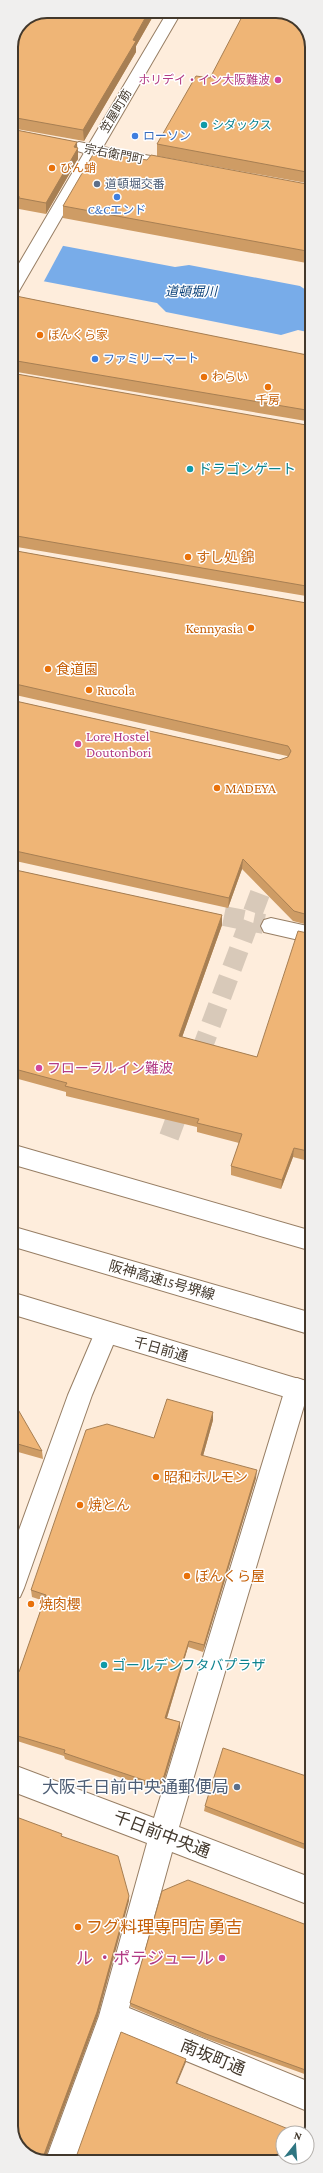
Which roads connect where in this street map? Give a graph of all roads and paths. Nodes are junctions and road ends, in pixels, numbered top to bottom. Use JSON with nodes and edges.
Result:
{"nodes":[{"id":1,"x":171,"y":18,"type":"edge"},
{"id":2,"x":63,"y":144,"type":"edge"},
{"id":3,"x":93,"y":150,"type":"junction"},
{"id":4,"x":194,"y":169,"type":"edge"},
{"id":5,"x":18,"y":280,"type":"edge"},
{"id":6,"x":271,"y":926,"type":"tunnel mouth"},
{"id":7,"x":305,"y":933,"type":"edge"},
{"id":8,"x":18,"y":1156,"type":"edge"},
{"id":9,"x":18,"y":1238,"type":"edge"},
{"id":10,"x":305,"y":1239,"type":"edge"},
{"id":11,"x":18,"y":1305,"type":"edge"},
{"id":12,"x":305,"y":1322,"type":"edge"},
{"id":13,"x":106,"y":1333,"type":"junction"},
{"id":14,"x":304,"y":1391,"type":"edge"},
{"id":15,"x":18,"y":1568,"type":"edge"},
{"id":16,"x":18,"y":1780,"type":"edge"},
{"id":17,"x":163,"y":1834,"type":"junction"},
{"id":18,"x":305,"y":1889,"type":"edge"},
{"id":19,"x":113,"y":2016,"type":"junction"},
{"id":20,"x":305,"y":2095,"type":"edge"},
{"id":21,"x":63,"y":2155,"type":"edge"}],
"edges":[{"from":1,"to":3,"type":"main road","name":"笠屋町筋"},
{"from":2,"to":3,"type":"main road","name":"宗右衛門町"},
{"from":3,"to":4,"type":"main road","name":"宗右衛門町"},
{"from":3,"to":5,"type":"main road","name":"笠屋町筋"},
{"from":6,"to":7,"type":"main road"},
{"from":8,"to":10,"type":"main road"},
{"from":9,"to":12,"type":"main road","name":"阪神高速15号堺線"},
{"from":11,"to":13,"type":"main road","name":"千日前通"},
{"from":13,"to":14,"type":"main road","name":"千日前通"},
{"from":13,"to":15,"type":"main road"},
{"from":14,"to":17,"type":"main road"},
{"from":16,"to":17,"type":"main road","name":"千日前中央通"},
{"from":17,"to":18,"type":"main road","name":"千日前中央通"},
{"from":17,"to":19,"type":"main road"},
{"from":19,"to":20,"type":"main road","name":"南坂町通"},
{"from":19,"to":21,"type":"main road"}]}
